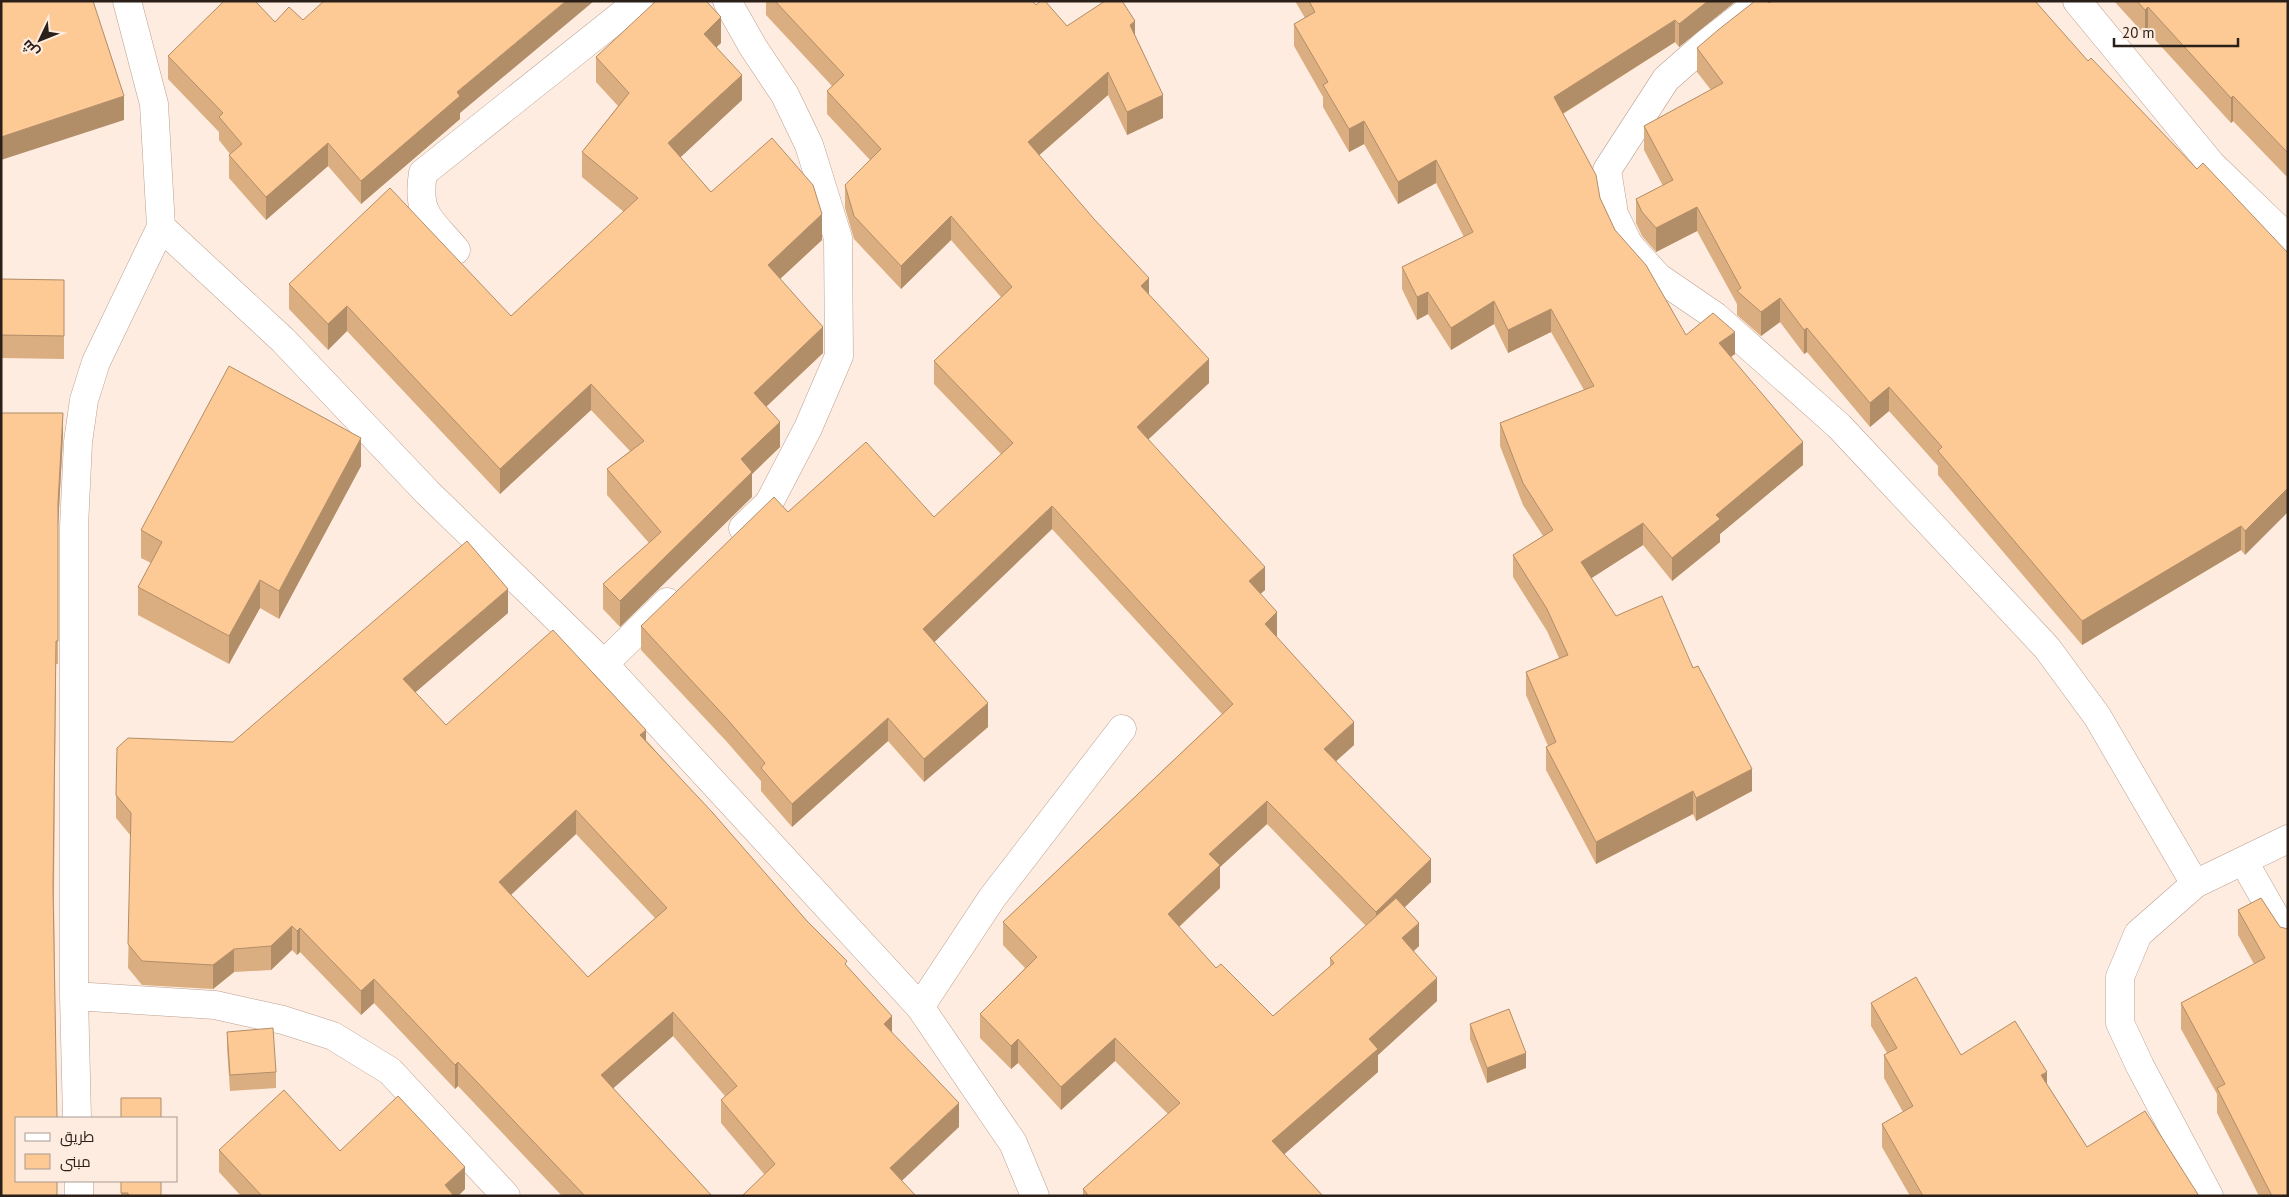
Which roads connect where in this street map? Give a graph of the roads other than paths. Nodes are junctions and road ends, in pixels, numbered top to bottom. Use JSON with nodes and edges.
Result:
{"nodes":[{"id":1,"x":127,"y":1,"type":"edge"},
{"id":2,"x":639,"y":1,"type":"edge"},
{"id":3,"x":727,"y":1,"type":"edge"},
{"id":4,"x":1761,"y":1,"type":"edge"},
{"id":5,"x":2077,"y":1,"type":"edge"},
{"id":6,"x":161,"y":227,"type":"junction"},
{"id":7,"x":2288,"y":238,"type":"edge"},
{"id":8,"x":456,"y":250,"type":"dead end"},
{"id":9,"x":728,"y":543,"type":"edge"},
{"id":10,"x":686,"y":583,"type":"edge"},
{"id":11,"x":604,"y":664,"type":"junction"},
{"id":12,"x":1122,"y":729,"type":"dead end"},
{"id":13,"x":2288,"y":839,"type":"edge"},
{"id":14,"x":2244,"y":862,"type":"junction"},
{"id":15,"x":2195,"y":884,"type":"junction"},
{"id":16,"x":2288,"y":939,"type":"edge"},
{"id":17,"x":74,"y":996,"type":"junction"},
{"id":18,"x":920,"y":1007,"type":"junction"},
{"id":19,"x":77,"y":1117,"type":"edge"},
{"id":20,"x":78,"y":1182,"type":"edge"},
{"id":21,"x":79,"y":1196,"type":"edge"},
{"id":22,"x":506,"y":1196,"type":"edge"},
{"id":23,"x":1035,"y":1196,"type":"edge"},
{"id":24,"x":2209,"y":1196,"type":"edge"}],
"edges":[{"from":1,"to":6,"type":"street"},
{"from":2,"to":8,"type":"street"},
{"from":3,"to":9,"type":"street"},
{"from":4,"to":15,"type":"street"},
{"from":5,"to":7,"type":"street"},
{"from":6,"to":11,"type":"street"},
{"from":6,"to":17,"type":"street"},
{"from":10,"to":11,"type":"street"},
{"from":11,"to":18,"type":"street"},
{"from":12,"to":18,"type":"street"},
{"from":13,"to":14,"type":"street"},
{"from":14,"to":15,"type":"street"},
{"from":14,"to":16,"type":"street"},
{"from":15,"to":24,"type":"street"},
{"from":17,"to":19,"type":"street"},
{"from":17,"to":22,"type":"street"},
{"from":18,"to":23,"type":"street"},
{"from":20,"to":21,"type":"street"}]}
